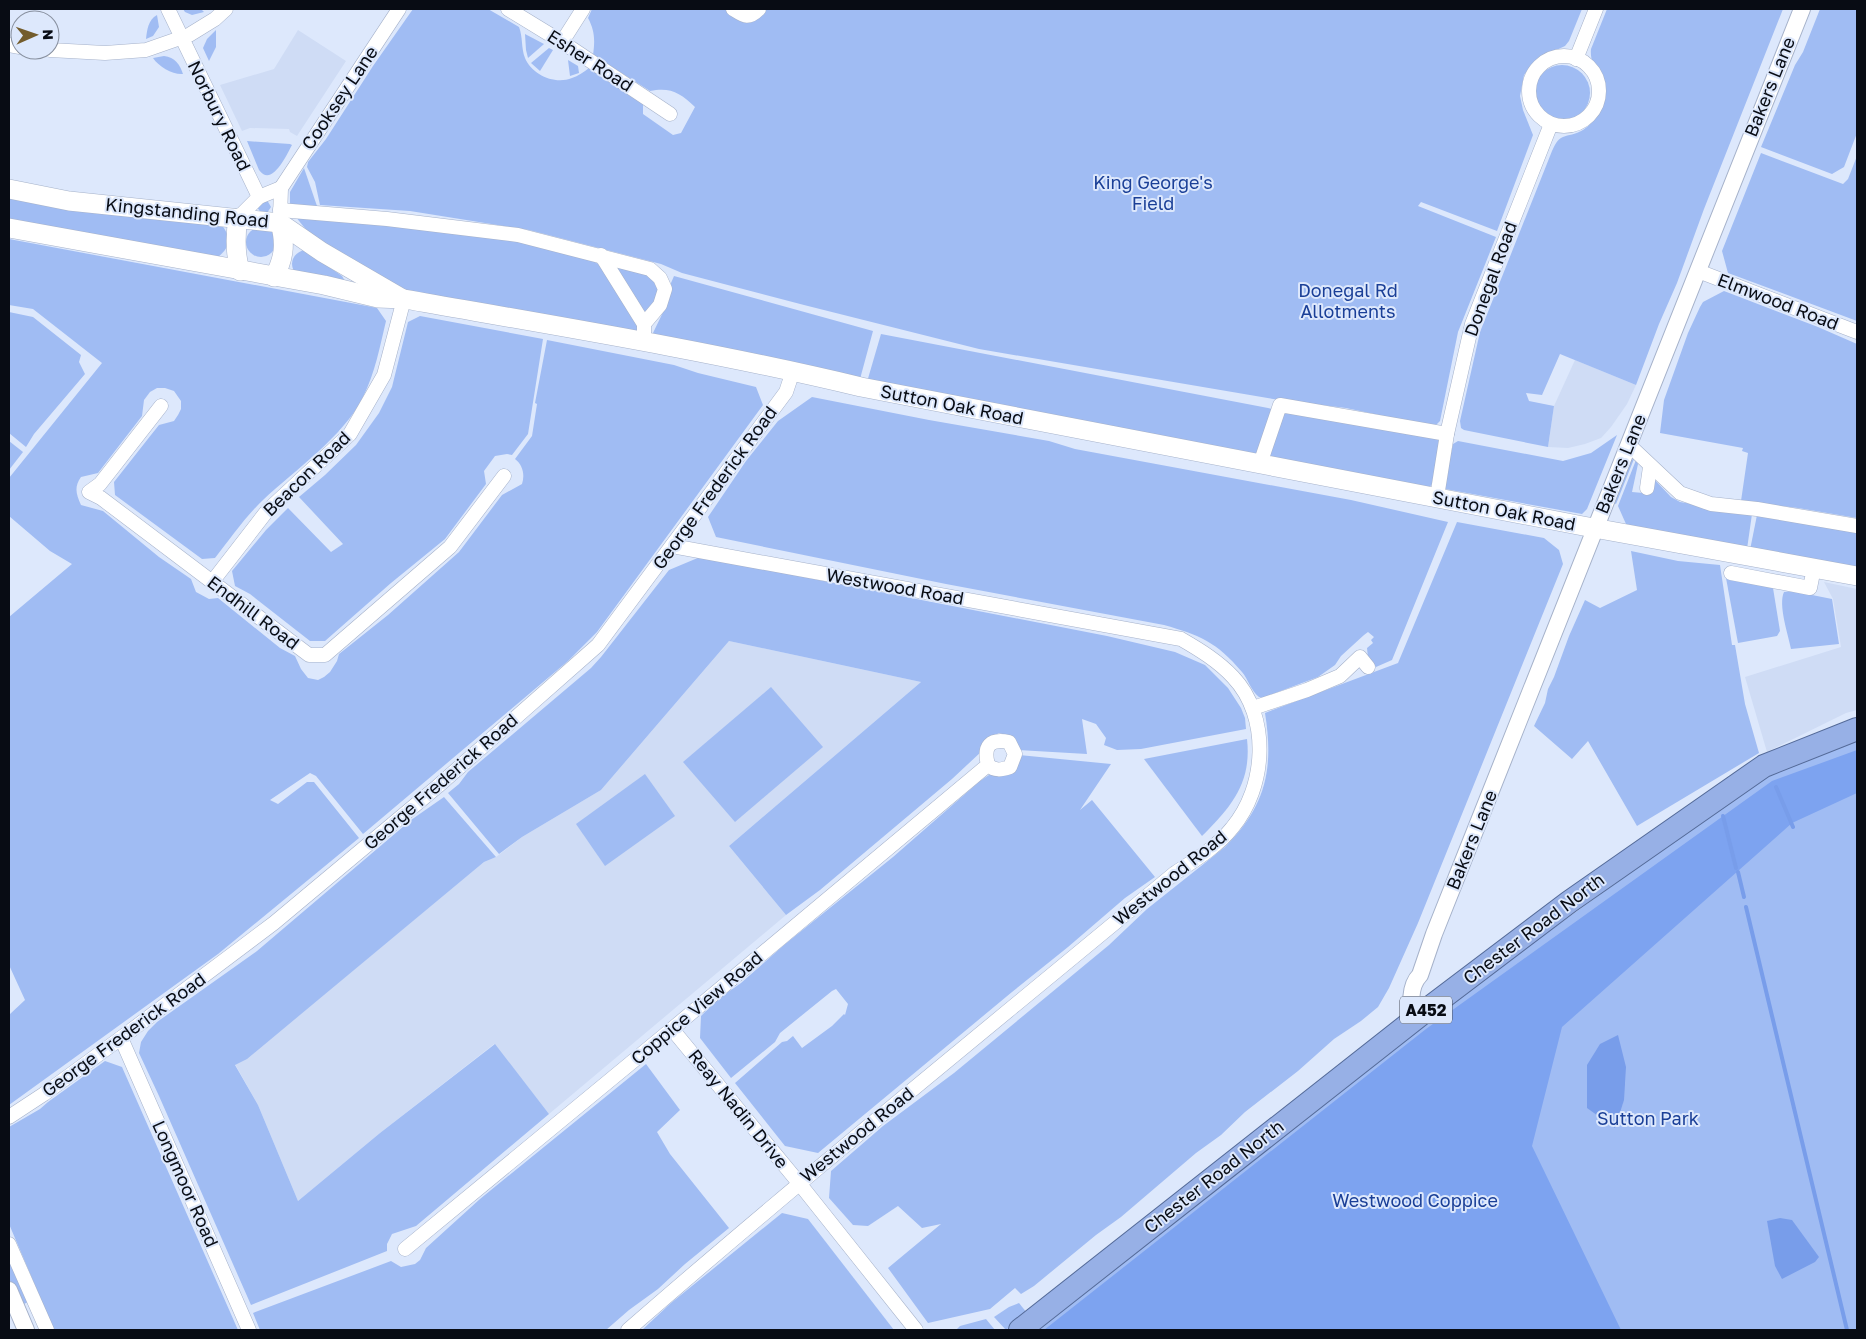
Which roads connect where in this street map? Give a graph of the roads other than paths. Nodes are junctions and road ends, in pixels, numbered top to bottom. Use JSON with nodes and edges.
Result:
{"nodes":[{"id":1,"x":168,"y":9,"type":"edge"},
{"id":2,"x":226,"y":9,"type":"edge"},
{"id":3,"x":399,"y":9,"type":"edge"},
{"id":4,"x":508,"y":9,"type":"edge"},
{"id":5,"x":583,"y":9,"type":"edge"},
{"id":6,"x":733,"y":9,"type":"edge"},
{"id":7,"x":759,"y":9,"type":"edge"},
{"id":8,"x":1596,"y":9,"type":"edge"},
{"id":9,"x":1802,"y":9,"type":"edge"},
{"id":10,"x":181,"y":37,"type":"junction"},
{"id":11,"x":562,"y":42,"type":"junction"},
{"id":12,"x":60,"y":51,"type":"edge"},
{"id":13,"x":1576,"y":59,"type":"junction"},
{"id":14,"x":670,"y":114,"type":"dead end"},
{"id":15,"x":1551,"y":124,"type":"junction"},
{"id":16,"x":281,"y":188,"type":"junction"},
{"id":17,"x":9,"y":189,"type":"edge"},
{"id":18,"x":259,"y":197,"type":"junction"},
{"id":19,"x":280,"y":216,"type":"junction"},
{"id":20,"x":238,"y":218,"type":"junction"},
{"id":21,"x":9,"y":228,"type":"edge"},
{"id":22,"x":602,"y":255,"type":"junction"},
{"id":23,"x":1698,"y":271,"type":"junction"},
{"id":24,"x":240,"y":272,"type":"junction"},
{"id":25,"x":274,"y":277,"type":"junction"},
{"id":26,"x":404,"y":300,"type":"junction"},
{"id":27,"x":1857,"y":332,"type":"edge"},
{"id":28,"x":644,"y":333,"type":"junction"},
{"id":29,"x":793,"y":371,"type":"junction"},
{"id":30,"x":161,"y":406,"type":"dead end"},
{"id":31,"x":1447,"y":434,"type":"junction"},
{"id":32,"x":1629,"y":446,"type":"junction"},
{"id":33,"x":1260,"y":464,"type":"junction"},
{"id":34,"x":1650,"y":467,"type":"junction"},
{"id":35,"x":504,"y":476,"type":"dead end"},
{"id":36,"x":1647,"y":488,"type":"dead end"},
{"id":37,"x":1437,"y":497,"type":"junction"},
{"id":38,"x":1857,"y":526,"type":"edge"},
{"id":39,"x":1595,"y":529,"type":"junction"},
{"id":40,"x":672,"y":546,"type":"junction"},
{"id":41,"x":1748,"y":556,"type":"junction"},
{"id":42,"x":1814,"y":568,"type":"junction"},
{"id":43,"x":1731,"y":574,"type":"dead end"},
{"id":44,"x":1857,"y":576,"type":"edge"},
{"id":45,"x":1745,"y":577,"type":"junction"},
{"id":46,"x":212,"y":582,"type":"junction"},
{"id":47,"x":1365,"y":657,"type":"dead end"},
{"id":48,"x":1253,"y":708,"type":"junction"},
{"id":49,"x":1857,"y":729,"type":"edge"},
{"id":50,"x":988,"y":765,"type":"dead end"},
{"id":51,"x":1421,"y":1014,"type":"junction"},
{"id":52,"x":672,"y":1029,"type":"junction"},
{"id":53,"x":121,"y":1038,"type":"junction"},
{"id":54,"x":9,"y":1117,"type":"edge"},
{"id":55,"x":799,"y":1183,"type":"junction"},
{"id":56,"x":9,"y":1244,"type":"edge"},
{"id":57,"x":405,"y":1249,"type":"dead end"},
{"id":58,"x":9,"y":1290,"type":"edge"},
{"id":59,"x":26,"y":1330,"type":"edge"},
{"id":60,"x":46,"y":1330,"type":"edge"},
{"id":61,"x":249,"y":1330,"type":"edge"},
{"id":62,"x":628,"y":1330,"type":"edge"},
{"id":63,"x":916,"y":1330,"type":"edge"},
{"id":64,"x":1020,"y":1330,"type":"edge"}],
"edges":[{"from":1,"to":10,"type":"street","name":"Norbury Road"},
{"from":2,"to":10,"type":"street"},
{"from":3,"to":16,"type":"street","name":"Cooksey Lane"},
{"from":4,"to":11,"type":"street","name":"Esher Road"},
{"from":5,"to":11,"type":"street"},
{"from":6,"to":7,"type":"street"},
{"from":8,"to":13,"type":"street"},
{"from":9,"to":23,"type":"street","name":"Bakers Lane"},
{"from":10,"to":12,"type":"street"},
{"from":10,"to":18,"type":"street","name":"Norbury Road"},
{"from":11,"to":14,"type":"street","name":"Esher Road"},
{"from":13,"to":15,"type":"street"},
{"from":13,"to":15,"type":"street"},
{"from":15,"to":31,"type":"street","name":"Donegal Road"},
{"from":16,"to":18,"type":"street"},
{"from":16,"to":19,"type":"street"},
{"from":17,"to":20,"type":"main road","name":"Kingstanding Road"},
{"from":18,"to":20,"type":"street"},
{"from":19,"to":20,"type":"main road","name":"Kingstanding Road"},
{"from":19,"to":22,"type":"street","name":"Kingstanding Road"},
{"from":19,"to":25,"type":"main road"},
{"from":19,"to":26,"type":"main road","name":"Kingstanding Road"},
{"from":20,"to":24,"type":"main road"},
{"from":21,"to":24,"type":"main road","name":"Kingstanding Road"},
{"from":22,"to":28,"type":"street"},
{"from":22,"to":28,"type":"street","name":"Kingstanding Road"},
{"from":23,"to":27,"type":"street","name":"Elmwood Road"},
{"from":23,"to":32,"type":"street","name":"Bakers Lane"},
{"from":24,"to":25,"type":"main road","name":"Kingstanding Road"},
{"from":25,"to":26,"type":"main road","name":"Kingstanding Road"},
{"from":26,"to":28,"type":"main road","name":"Kingstanding Road"},
{"from":26,"to":46,"type":"street","name":"Beacon Road"},
{"from":28,"to":29,"type":"main road","name":"Sutton Oak Road"},
{"from":29,"to":33,"type":"main road","name":"Sutton Oak Road"},
{"from":29,"to":40,"type":"street","name":"George Frederick Road"},
{"from":30,"to":46,"type":"street","name":"Endhill Road"},
{"from":31,"to":33,"type":"street"},
{"from":31,"to":37,"type":"street","name":"Donegal Road"},
{"from":32,"to":34,"type":"street"},
{"from":32,"to":39,"type":"street","name":"Bakers Lane"},
{"from":33,"to":37,"type":"main road","name":"Sutton Oak Road"},
{"from":34,"to":36,"type":"street"},
{"from":34,"to":38,"type":"street"},
{"from":35,"to":46,"type":"street","name":"Endhill Road"},
{"from":37,"to":39,"type":"main road","name":"Sutton Oak Road"},
{"from":39,"to":41,"type":"main road","name":"Sutton Oak Road"},
{"from":39,"to":51,"type":"street","name":"Bakers Lane"},
{"from":40,"to":48,"type":"street","name":"Westwood Road"},
{"from":40,"to":53,"type":"street","name":"George Frederick Road"},
{"from":41,"to":42,"type":"main road","name":"Sutton Oak Road"},
{"from":41,"to":45,"type":"street"},
{"from":42,"to":44,"type":"main road","name":"Sutton Oak Road"},
{"from":42,"to":45,"type":"street"},
{"from":43,"to":45,"type":"street"},
{"from":47,"to":48,"type":"street"},
{"from":48,"to":55,"type":"street","name":"Westwood Road"},
{"from":49,"to":51,"type":"highway","name":"Chester Road North","number":"A452"},
{"from":50,"to":52,"type":"street","name":"Coppice View Road"},
{"from":51,"to":64,"type":"highway","name":"Chester Road North","number":"A452"},
{"from":52,"to":55,"type":"street","name":"Reay Nadin Drive"},
{"from":52,"to":57,"type":"street","name":"Coppice View Road"},
{"from":53,"to":54,"type":"street","name":"George Frederick Road"},
{"from":53,"to":61,"type":"street","name":"Longmoor Road"},
{"from":55,"to":62,"type":"street","name":"Westwood Road"},
{"from":55,"to":63,"type":"street","name":"Reay Nadin Drive"},
{"from":56,"to":60,"type":"street"},
{"from":58,"to":59,"type":"street"}]}
